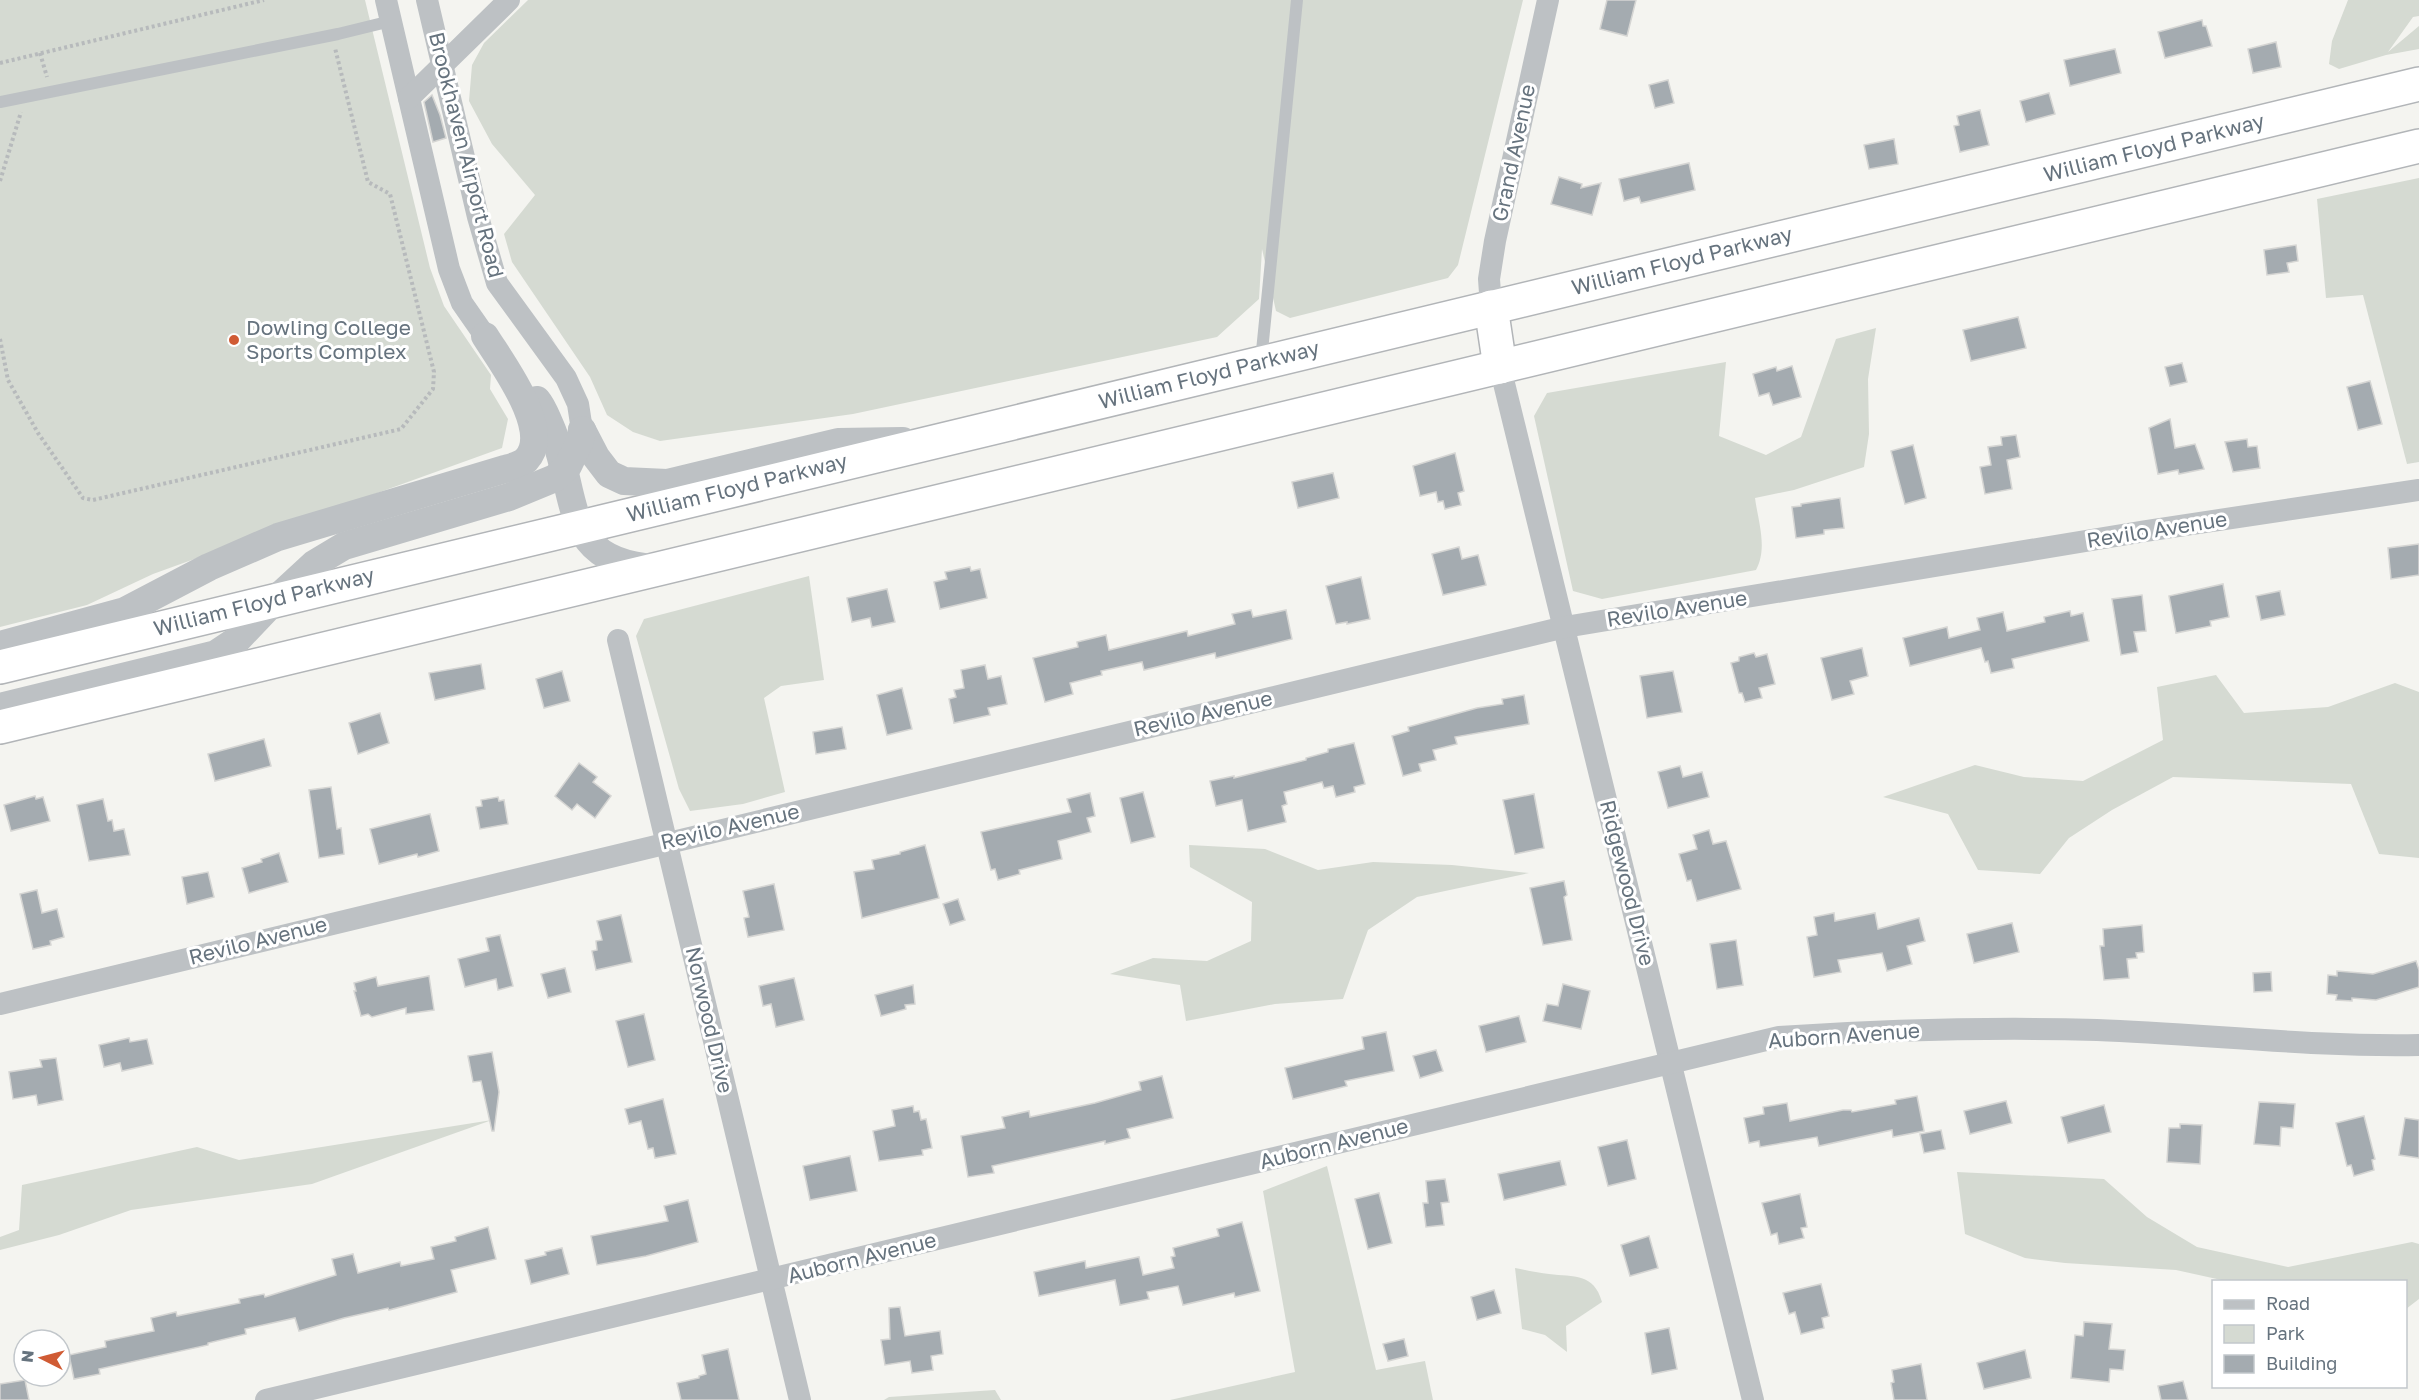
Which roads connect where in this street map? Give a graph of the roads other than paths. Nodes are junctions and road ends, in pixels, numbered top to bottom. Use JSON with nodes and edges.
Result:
{"nodes":[{"id":1,"x":427,"y":0,"type":"edge"},
{"id":2,"x":509,"y":0,"type":"edge"},
{"id":3,"x":1297,"y":0,"type":"edge"},
{"id":4,"x":1548,"y":0,"type":"edge"},
{"id":5,"x":388,"y":10,"type":"edge"},
{"id":6,"x":442,"y":64,"type":"junction"},
{"id":7,"x":2419,"y":84,"type":"edge"},
{"id":8,"x":409,"y":98,"type":"junction"},
{"id":9,"x":0,"y":102,"type":"edge"},
{"id":10,"x":2419,"y":146,"type":"edge"},
{"id":11,"x":1491,"y":307,"type":"junction"},
{"id":12,"x":485,"y":336,"type":"junction"},
{"id":13,"x":1261,"y":362,"type":"junction"},
{"id":14,"x":1500,"y":367,"type":"junction"},
{"id":15,"x":582,"y":430,"type":"junction"},
{"id":16,"x":935,"y":440,"type":"junction"},
{"id":17,"x":564,"y":470,"type":"junction"},
{"id":18,"x":2419,"y":490,"type":"edge"},
{"id":19,"x":579,"y":526,"type":"junction"},
{"id":20,"x":667,"y":568,"type":"junction"},
{"id":21,"x":275,"y":600,"type":"junction"},
{"id":22,"x":1565,"y":627,"type":"junction"},
{"id":23,"x":618,"y":640,"type":"dead end"},
{"id":24,"x":0,"y":645,"type":"edge"},
{"id":25,"x":0,"y":666,"type":"edge"},
{"id":26,"x":0,"y":707,"type":"edge"},
{"id":27,"x":0,"y":727,"type":"edge"},
{"id":28,"x":667,"y":843,"type":"junction"},
{"id":29,"x":0,"y":1004,"type":"edge"},
{"id":30,"x":2419,"y":1045,"type":"edge"},
{"id":31,"x":1671,"y":1063,"type":"junction"},
{"id":32,"x":771,"y":1280,"type":"junction"},
{"id":33,"x":266,"y":1400,"type":"edge"},
{"id":34,"x":800,"y":1400,"type":"edge"},
{"id":35,"x":1753,"y":1400,"type":"edge"}],
"edges":[{"from":1,"to":6,"type":"street","name":"Brookhaven Airport Road"},
{"from":2,"to":6,"type":"street"},
{"from":3,"to":13,"type":"lane"},
{"from":4,"to":11,"type":"street","name":"Grand Avenue"},
{"from":5,"to":8,"type":"street","name":"Brookhaven Airport Road"},
{"from":5,"to":9,"type":"lane"},
{"from":6,"to":8,"type":"street"},
{"from":6,"to":15,"type":"street","name":"Brookhaven Airport Road"},
{"from":7,"to":11,"type":"highway","name":"William Floyd Parkway"},
{"from":8,"to":12,"type":"street","name":"Brookhaven Airport Road"},
{"from":10,"to":14,"type":"highway"},
{"from":11,"to":13,"type":"highway","name":"William Floyd Parkway"},
{"from":11,"to":14,"type":"highway"},
{"from":12,"to":17,"type":"street"},
{"from":12,"to":24,"type":"street"},
{"from":13,"to":16,"type":"highway","name":"William Floyd Parkway"},
{"from":14,"to":20,"type":"highway"},
{"from":14,"to":22,"type":"street","name":"Ridgewood Drive"},
{"from":15,"to":16,"type":"street"},
{"from":15,"to":17,"type":"street"},
{"from":16,"to":19,"type":"highway","name":"William Floyd Parkway"},
{"from":17,"to":19,"type":"street"},
{"from":17,"to":21,"type":"street"},
{"from":18,"to":22,"type":"street","name":"Revilo Avenue"},
{"from":19,"to":20,"type":"street"},
{"from":19,"to":21,"type":"highway","name":"William Floyd Parkway"},
{"from":20,"to":27,"type":"highway"},
{"from":21,"to":25,"type":"highway","name":"William Floyd Parkway"},
{"from":21,"to":26,"type":"street"},
{"from":22,"to":28,"type":"street","name":"Revilo Avenue"},
{"from":22,"to":31,"type":"street","name":"Ridgewood Drive"},
{"from":23,"to":28,"type":"street","name":"Norwood Drive"},
{"from":28,"to":29,"type":"street","name":"Revilo Avenue"},
{"from":28,"to":32,"type":"street","name":"Norwood Drive"},
{"from":30,"to":31,"type":"street","name":"Auborn Avenue"},
{"from":31,"to":32,"type":"street","name":"Auborn Avenue"},
{"from":31,"to":35,"type":"street","name":"Ridgewood Drive"},
{"from":32,"to":33,"type":"street","name":"Auborn Avenue"},
{"from":32,"to":34,"type":"street","name":"Norwood Drive"}]}
